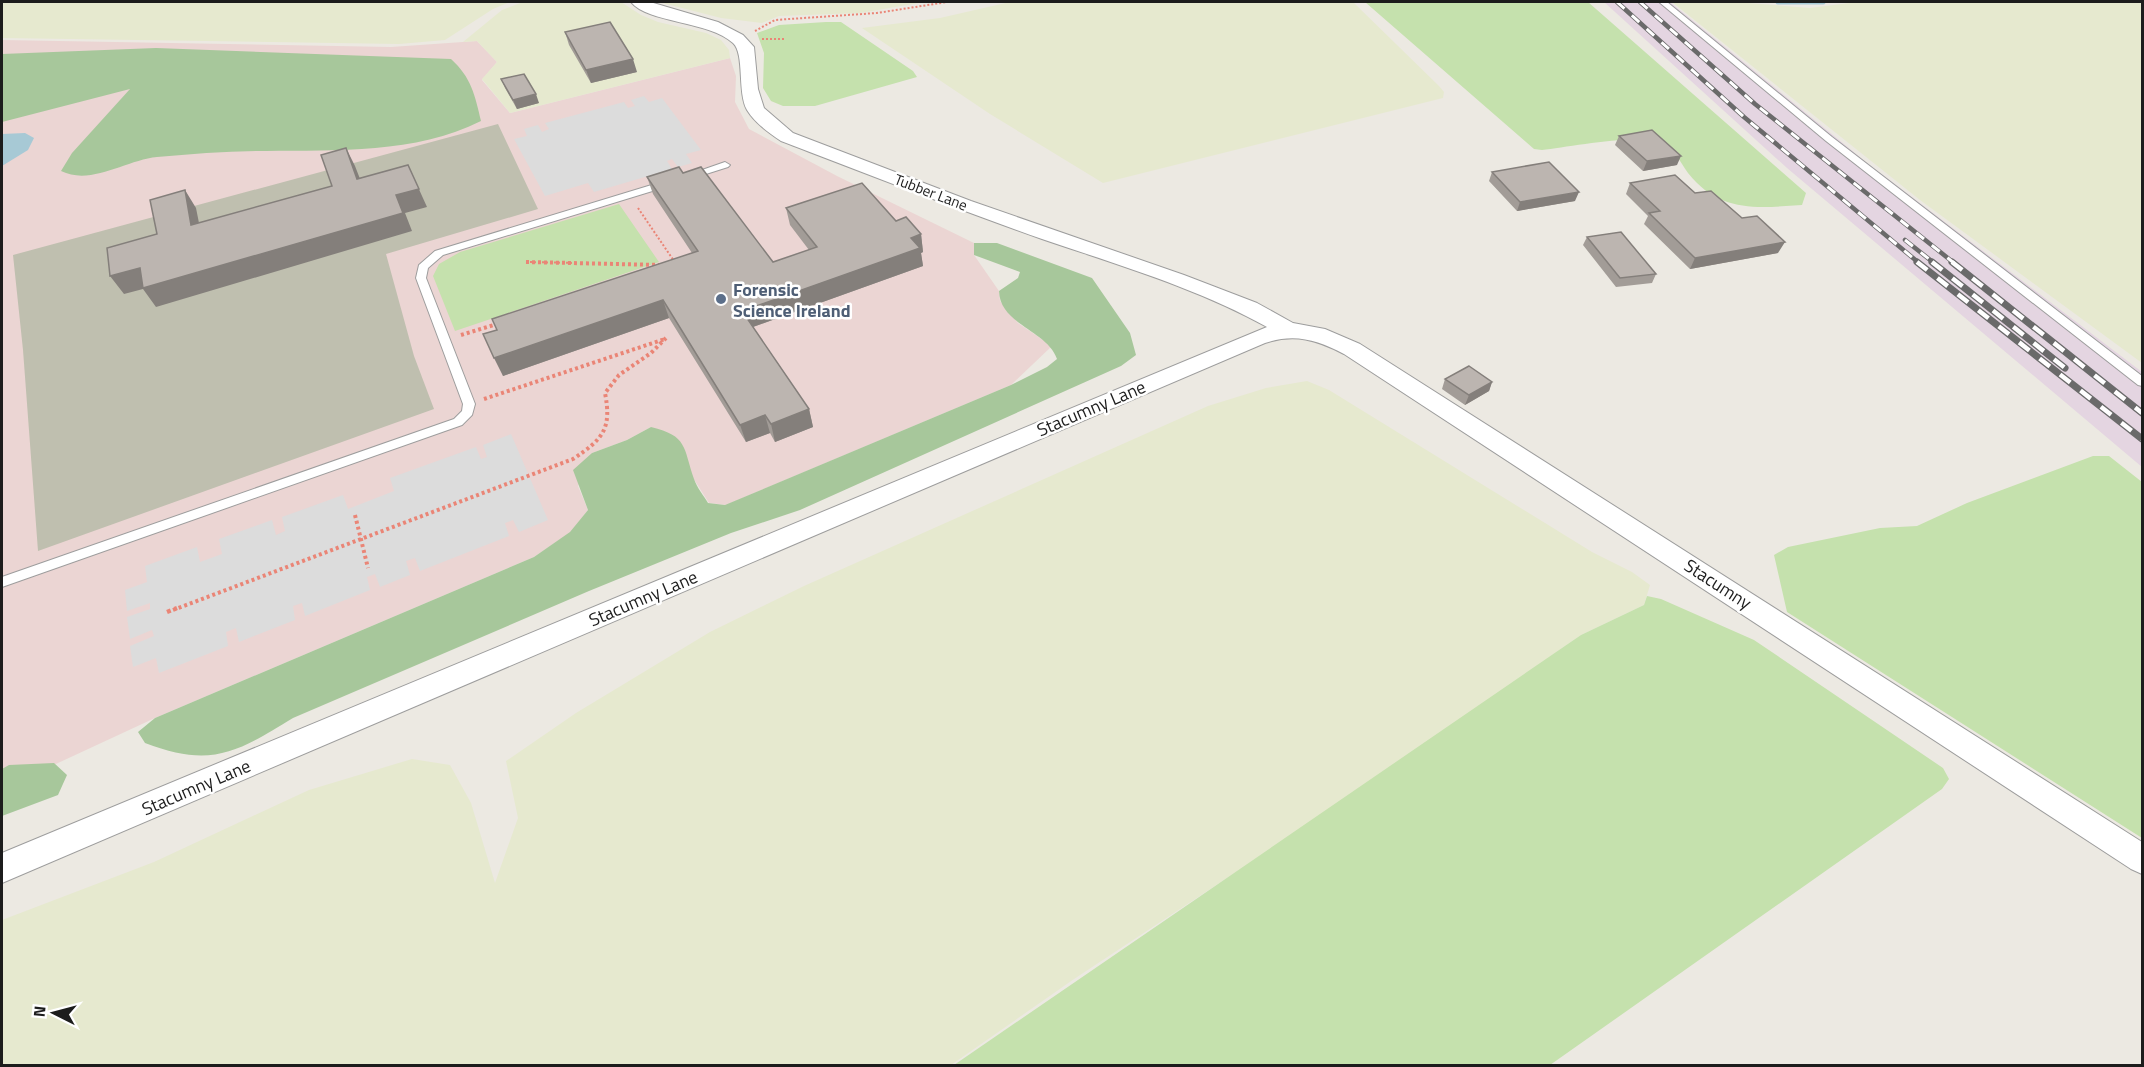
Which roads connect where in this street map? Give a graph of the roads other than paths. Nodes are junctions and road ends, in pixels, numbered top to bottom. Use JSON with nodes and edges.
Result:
{"nodes":[{"id":1,"x":639,"y":2,"type":"edge"},
{"id":2,"x":1663,"y":2,"type":"edge"},
{"id":3,"x":725,"y":165,"type":"dead end"},
{"id":4,"x":1285,"y":328,"type":"junction"},
{"id":5,"x":2142,"y":382,"type":"edge"},
{"id":6,"x":2,"y":582,"type":"edge"},
{"id":7,"x":2142,"y":859,"type":"edge"},
{"id":8,"x":2,"y":868,"type":"edge"}],
"edges":[{"from":1,"to":4,"type":"street","name":"Tubber Lane"},
{"from":2,"to":5,"type":"lane"},
{"from":3,"to":6,"type":"lane"},
{"from":4,"to":7,"type":"street","name":"Stacumny"},
{"from":4,"to":8,"type":"street","name":"Stacumny Lane"}]}
